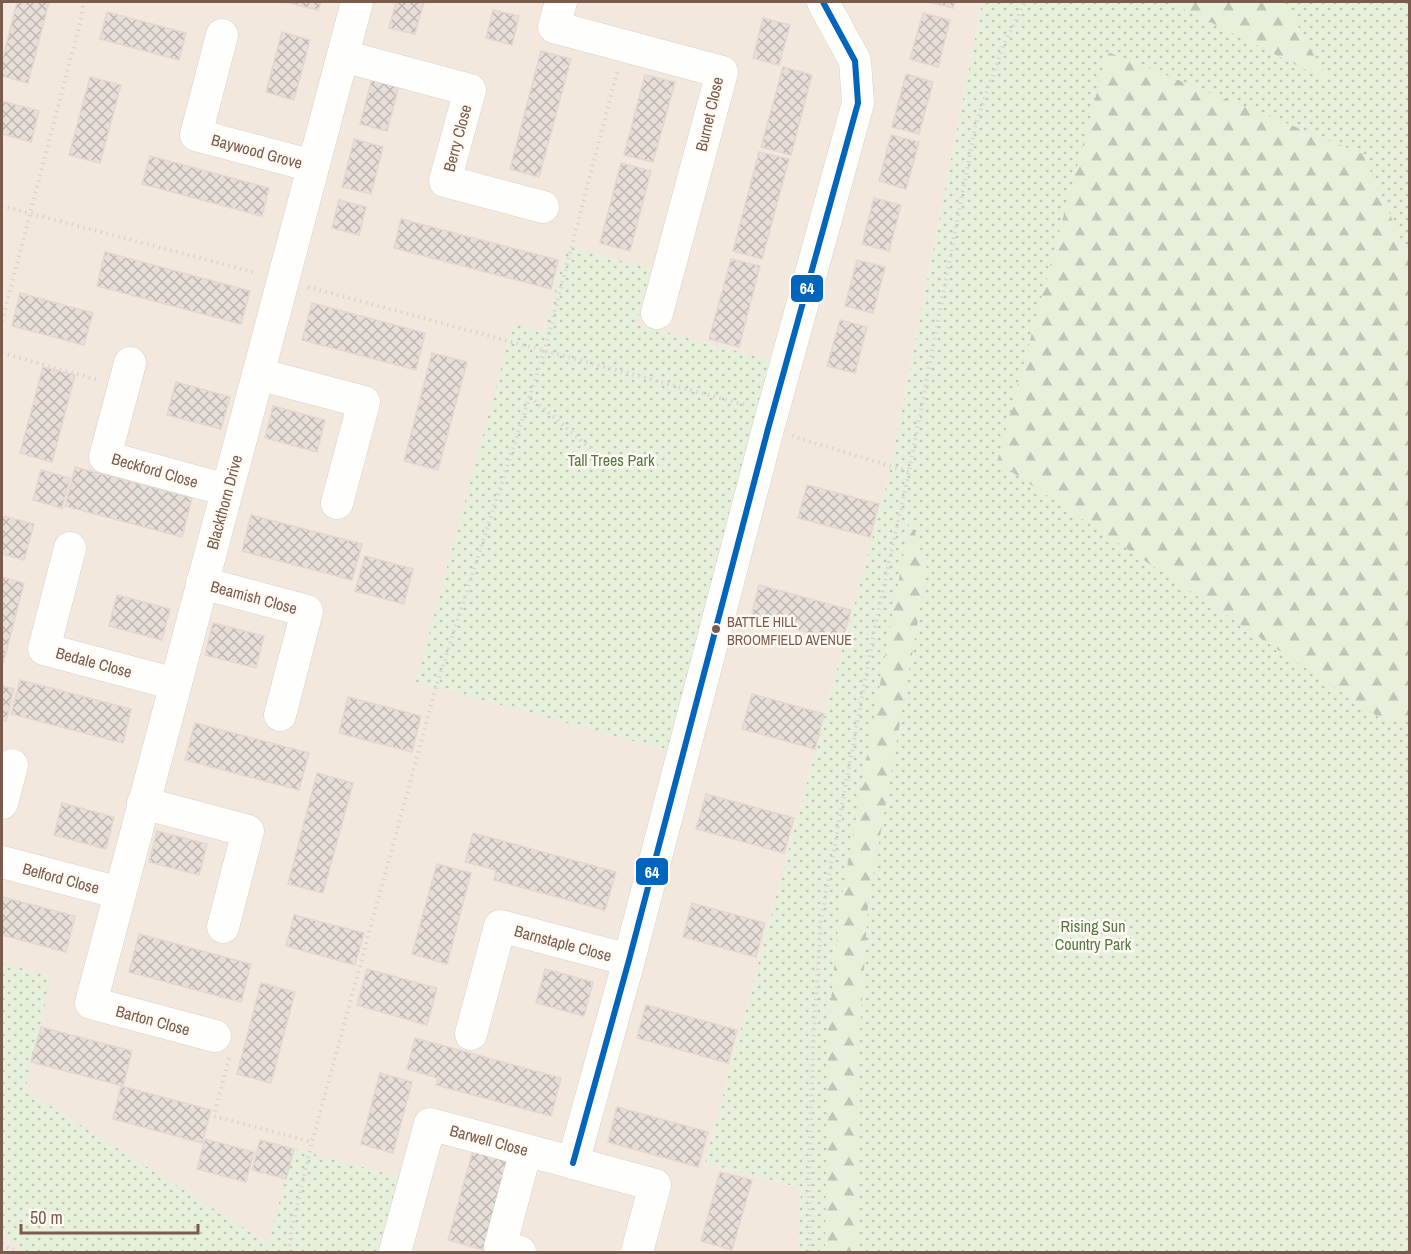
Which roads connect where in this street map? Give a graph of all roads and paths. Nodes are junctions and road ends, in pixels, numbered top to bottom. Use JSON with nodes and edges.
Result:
{"nodes":[{"id":1,"x":83,"y":2,"type":"edge"},
{"id":2,"x":357,"y":2,"type":"edge"},
{"id":3,"x":561,"y":2,"type":"edge"},
{"id":4,"x":823,"y":2,"type":"edge"},
{"id":5,"x":1025,"y":2,"type":"edge"},
{"id":6,"x":222,"y":34,"type":"dead end"},
{"id":7,"x":624,"y":46,"type":"junction"},
{"id":8,"x":343,"y":56,"type":"junction"},
{"id":9,"x":314,"y":166,"type":"junction"},
{"id":10,"x":2,"y":206,"type":"edge"},
{"id":11,"x":543,"y":207,"type":"dead end"},
{"id":12,"x":30,"y":213,"type":"junction"},
{"id":13,"x":283,"y":280,"type":"junction"},
{"id":14,"x":657,"y":313,"type":"dead end"},
{"id":15,"x":2,"y":321,"type":"edge"},
{"id":16,"x":544,"y":349,"type":"junction"},
{"id":17,"x":2,"y":353,"type":"edge"},
{"id":18,"x":258,"y":374,"type":"junction"},
{"id":19,"x":126,"y":375,"type":"joint"},
{"id":20,"x":530,"y":397,"type":"junction"},
{"id":21,"x":771,"y":421,"type":"junction"},
{"id":22,"x":594,"y":451,"type":"dead end"},
{"id":23,"x":909,"y":472,"type":"junction"},
{"id":24,"x":227,"y":490,"type":"junction"},
{"id":25,"x":337,"y":503,"type":"dead end"},
{"id":26,"x":70,"y":548,"type":"dead end"},
{"id":27,"x":202,"y":583,"type":"junction"},
{"id":28,"x":175,"y":684,"type":"junction"},
{"id":29,"x":280,"y":715,"type":"dead end"},
{"id":30,"x":12,"y":765,"type":"dead end"},
{"id":31,"x":143,"y":803,"type":"junction"},
{"id":32,"x":2,"y":804,"type":"edge"},
{"id":33,"x":2,"y":862,"type":"edge"},
{"id":34,"x":120,"y":893,"type":"junction"},
{"id":35,"x":223,"y":927,"type":"dead end"},
{"id":36,"x":629,"y":960,"type":"junction"},
{"id":37,"x":91,"y":1003,"type":"joint"},
{"id":38,"x":471,"y":1034,"type":"dead end"},
{"id":39,"x":215,"y":1036,"type":"joint"},
{"id":40,"x":312,"y":1142,"type":"junction"},
{"id":41,"x":526,"y":1150,"type":"junction"},
{"id":42,"x":573,"y":1163,"type":"junction"},
{"id":43,"x":2,"y":1244,"type":"edge"},
{"id":44,"x":15,"y":1252,"type":"edge"},
{"id":45,"x":289,"y":1252,"type":"edge"},
{"id":46,"x":395,"y":1252,"type":"edge"},
{"id":47,"x":520,"y":1252,"type":"edge"},
{"id":48,"x":637,"y":1252,"type":"edge"},
{"id":49,"x":810,"y":1252,"type":"edge"}],
"edges":[{"from":1,"to":12,"type":"path"},
{"from":2,"to":8,"type":"street","name":"Blackthorn Drive"},
{"from":3,"to":7,"type":"street","name":"Burnet Close"},
{"from":4,"to":21,"type":"street"},
{"from":5,"to":23,"type":"path"},
{"from":6,"to":9,"type":"street","name":"Baywood Grove"},
{"from":7,"to":14,"type":"street","name":"Burnet Close"},
{"from":7,"to":16,"type":"path"},
{"from":8,"to":9,"type":"street","name":"Blackthorn Drive"},
{"from":8,"to":11,"type":"street","name":"Berry Close"},
{"from":9,"to":13,"type":"street","name":"Blackthorn Drive"},
{"from":10,"to":12,"type":"path"},
{"from":12,"to":13,"type":"path"},
{"from":12,"to":15,"type":"path"},
{"from":13,"to":16,"type":"path"},
{"from":13,"to":18,"type":"street","name":"Blackthorn Drive"},
{"from":16,"to":20,"type":"path"},
{"from":16,"to":21,"type":"path"},
{"from":17,"to":19,"type":"path"},
{"from":18,"to":24,"type":"street","name":"Blackthorn Drive"},
{"from":18,"to":25,"type":"street"},
{"from":19,"to":24,"type":"street","name":"Beckford Close"},
{"from":20,"to":22,"type":"path"},
{"from":20,"to":40,"type":"path"},
{"from":21,"to":23,"type":"path"},
{"from":21,"to":36,"type":"street"},
{"from":23,"to":49,"type":"path"},
{"from":24,"to":27,"type":"street","name":"Blackthorn Drive"},
{"from":26,"to":28,"type":"street","name":"Bedale Close"},
{"from":27,"to":28,"type":"street","name":"Blackthorn Drive"},
{"from":27,"to":29,"type":"street","name":"Beamish Close"},
{"from":28,"to":31,"type":"street","name":"Blackthorn Drive"},
{"from":30,"to":32,"type":"street"},
{"from":31,"to":34,"type":"street","name":"Blackthorn Drive"},
{"from":31,"to":35,"type":"street"},
{"from":33,"to":34,"type":"street","name":"Belford Close"},
{"from":34,"to":37,"type":"street","name":"Blackthorn Drive"},
{"from":36,"to":38,"type":"street","name":"Barnstaple Close"},
{"from":36,"to":42,"type":"street"},
{"from":37,"to":39,"type":"street","name":"Barton Close"},
{"from":39,"to":40,"type":"path"},
{"from":40,"to":45,"type":"path"},
{"from":41,"to":42,"type":"street","name":"Barwell Close"},
{"from":41,"to":46,"type":"street","name":"Barwell Close"},
{"from":41,"to":47,"type":"street"},
{"from":42,"to":48,"type":"street","name":"Barwell Close"},
{"from":43,"to":44,"type":"path"}]}
